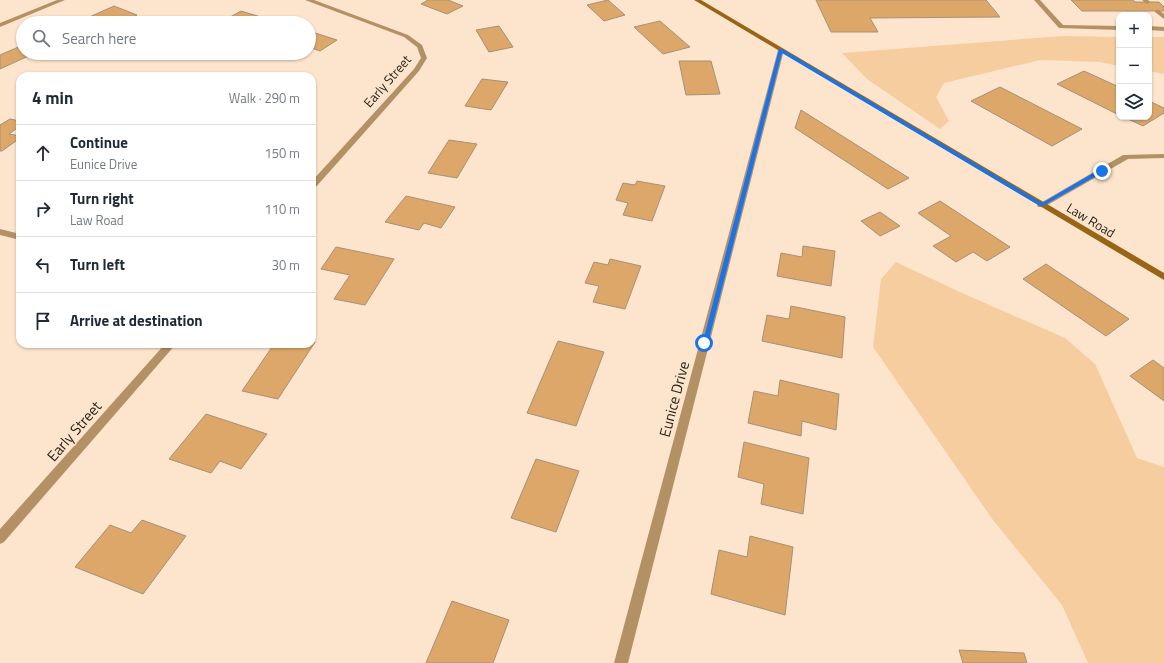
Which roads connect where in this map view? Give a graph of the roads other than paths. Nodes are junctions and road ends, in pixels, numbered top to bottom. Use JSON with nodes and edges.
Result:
{"nodes":[{"id":1,"x":62,"y":0,"type":"edge"},
{"id":2,"x":308,"y":0,"type":"edge"},
{"id":3,"x":697,"y":0,"type":"edge"},
{"id":4,"x":1036,"y":0,"type":"edge"},
{"id":5,"x":1157,"y":11,"type":"dead end"},
{"id":6,"x":20,"y":16,"type":"edge"},
{"id":7,"x":16,"y":18,"type":"edge"},
{"id":8,"x":1164,"y":18,"type":"edge"},
{"id":9,"x":2,"y":23,"type":"edge"},
{"id":10,"x":1116,"y":28,"type":"edge"},
{"id":11,"x":1152,"y":28,"type":"edge"},
{"id":12,"x":1164,"y":29,"type":"edge"},
{"id":13,"x":781,"y":50,"type":"junction"},
{"id":14,"x":1164,"y":156,"type":"edge"},
{"id":15,"x":316,"y":182,"type":"edge"},
{"id":16,"x":1042,"y":205,"type":"junction"},
{"id":17,"x":0,"y":232,"type":"edge"},
{"id":18,"x":16,"y":236,"type":"edge"},
{"id":19,"x":1164,"y":277,"type":"edge"},
{"id":20,"x":167,"y":348,"type":"edge"},
{"id":21,"x":0,"y":538,"type":"edge"},
{"id":22,"x":621,"y":663,"type":"edge"}],
"edges":[{"from":1,"to":6,"type":"street"},
{"from":2,"to":15,"type":"street","name":"Early Street"},
{"from":3,"to":13,"type":"street","name":"Law Road"},
{"from":4,"to":10,"type":"street"},
{"from":5,"to":8,"type":"street"},
{"from":7,"to":9,"type":"street"},
{"from":11,"to":12,"type":"street"},
{"from":13,"to":16,"type":"street","name":"Law Road"},
{"from":13,"to":22,"type":"street","name":"Eunice Drive"},
{"from":14,"to":16,"type":"street"},
{"from":16,"to":19,"type":"street","name":"Law Road"},
{"from":17,"to":18,"type":"street"},
{"from":20,"to":21,"type":"street","name":"Early Street"}]}
